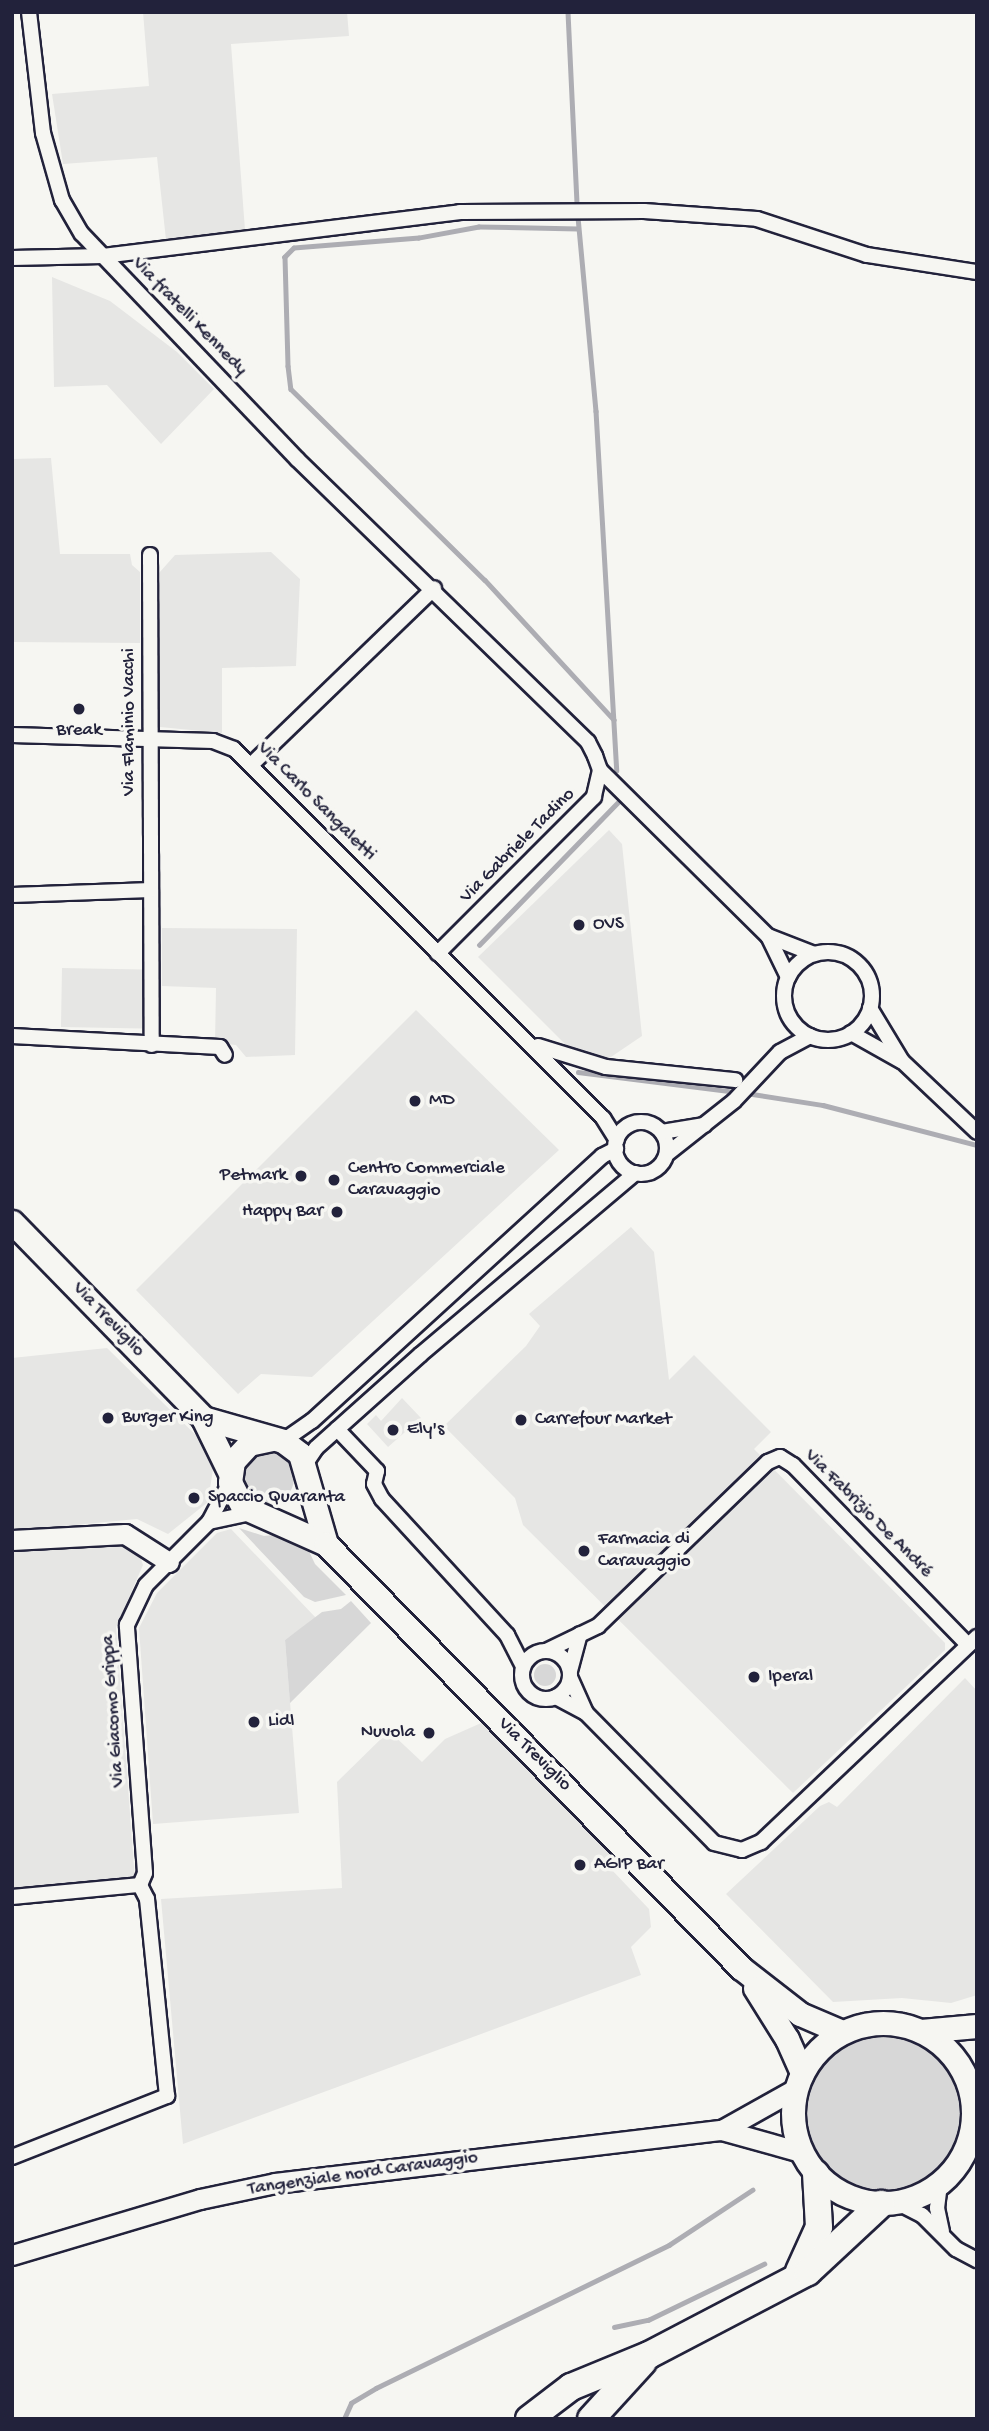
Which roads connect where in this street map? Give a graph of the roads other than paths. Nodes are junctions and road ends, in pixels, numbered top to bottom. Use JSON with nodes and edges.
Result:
{"nodes":[{"id":1,"x":29,"y":12,"type":"edge"},
{"id":2,"x":103,"y":256,"type":"junction"},
{"id":3,"x":12,"y":258,"type":"edge"},
{"id":4,"x":977,"y":272,"type":"edge"},
{"id":5,"x":150,"y":555,"type":"dead end"},
{"id":6,"x":434,"y":588,"type":"junction"},
{"id":7,"x":12,"y":735,"type":"edge"},
{"id":8,"x":149,"y":738,"type":"junction"},
{"id":9,"x":252,"y":764,"type":"junction"},
{"id":10,"x":600,"y":770,"type":"junction"},
{"id":11,"x":151,"y":890,"type":"junction"},
{"id":12,"x":12,"y":895,"type":"edge"},
{"id":13,"x":768,"y":936,"type":"junction"},
{"id":14,"x":438,"y":953,"type":"junction"},
{"id":15,"x":814,"y":954,"type":"junction"},
{"id":16,"x":788,"y":977,"type":"junction"},
{"id":17,"x":870,"y":1008,"type":"junction"},
{"id":18,"x":791,"y":1021,"type":"junction"},
{"id":19,"x":851,"y":1033,"type":"junction"},
{"id":20,"x":12,"y":1035,"type":"edge"},
{"id":21,"x":810,"y":1036,"type":"junction"},
{"id":22,"x":530,"y":1043,"type":"junction"},
{"id":23,"x":152,"y":1045,"type":"junction"},
{"id":24,"x":780,"y":1052,"type":"junction"},
{"id":25,"x":225,"y":1055,"type":"dead end"},
{"id":26,"x":902,"y":1061,"type":"junction"},
{"id":27,"x":735,"y":1080,"type":"dead end"},
{"id":28,"x":603,"y":1118,"type":"junction"},
{"id":29,"x":632,"y":1124,"type":"junction"},
{"id":30,"x":709,"y":1124,"type":"junction"},
{"id":31,"x":662,"y":1132,"type":"junction"},
{"id":32,"x":977,"y":1132,"type":"edge"},
{"id":33,"x":616,"y":1144,"type":"junction"},
{"id":34,"x":667,"y":1154,"type":"junction"},
{"id":35,"x":635,"y":1173,"type":"junction"},
{"id":36,"x":12,"y":1222,"type":"edge"},
{"id":37,"x":475,"y":1276,"type":"junction"},
{"id":38,"x":492,"y":1294,"type":"junction"},
{"id":39,"x":203,"y":1418,"type":"junction"},
{"id":40,"x":337,"y":1429,"type":"junction"},
{"id":41,"x":277,"y":1440,"type":"junction"},
{"id":42,"x":307,"y":1473,"type":"junction"},
{"id":43,"x":230,"y":1477,"type":"junction"},
{"id":44,"x":255,"y":1515,"type":"junction"},
{"id":45,"x":209,"y":1522,"type":"junction"},
{"id":46,"x":12,"y":1540,"type":"edge"},
{"id":47,"x":326,"y":1544,"type":"junction"},
{"id":48,"x":169,"y":1562,"type":"junction"},
{"id":49,"x":580,"y":1634,"type":"junction"},
{"id":50,"x":507,"y":1635,"type":"junction"},
{"id":51,"x":973,"y":1641,"type":"edge"},
{"id":52,"x":542,"y":1651,"type":"junction"},
{"id":53,"x":523,"y":1666,"type":"junction"},
{"id":54,"x":570,"y":1674,"type":"junction"},
{"id":55,"x":556,"y":1697,"type":"junction"},
{"id":56,"x":586,"y":1713,"type":"junction"},
{"id":57,"x":140,"y":1885,"type":"junction"},
{"id":58,"x":12,"y":1897,"type":"edge"},
{"id":59,"x":741,"y":1968,"type":"junction"},
{"id":60,"x":977,"y":2026,"type":"edge"},
{"id":61,"x":919,"y":2030,"type":"junction"},
{"id":62,"x":842,"y":2032,"type":"junction"},
{"id":63,"x":798,"y":2081,"type":"junction"},
{"id":64,"x":975,"y":2103,"type":"edge"},
{"id":65,"x":722,"y":2130,"type":"junction"},
{"id":66,"x":801,"y":2152,"type":"junction"},
{"id":67,"x":12,"y":2157,"type":"edge"},
{"id":68,"x":967,"y":2163,"type":"edge"},
{"id":69,"x":816,"y":2174,"type":"junction"},
{"id":70,"x":940,"y":2184,"type":"junction"},
{"id":71,"x":889,"y":2203,"type":"junction"},
{"id":72,"x":942,"y":2232,"type":"junction"},
{"id":73,"x":12,"y":2255,"type":"edge"},
{"id":74,"x":977,"y":2260,"type":"edge"},
{"id":75,"x":792,"y":2281,"type":"junction"},
{"id":76,"x":649,"y":2355,"type":"junction"},
{"id":77,"x":529,"y":2419,"type":"edge"},
{"id":78,"x":590,"y":2419,"type":"edge"}],
"edges":[{"from":1,"to":2,"type":"street","name":"Via fratelli Kennedy"},
{"from":2,"to":3,"type":"street"},
{"from":2,"to":4,"type":"street"},
{"from":2,"to":6,"type":"street","name":"Via fratelli Kennedy"},
{"from":5,"to":8,"type":"street","name":"Via Flaminio Vacchi"},
{"from":6,"to":9,"type":"street"},
{"from":6,"to":10,"type":"street"},
{"from":7,"to":8,"type":"street","name":"Via Carlo Sangaletti"},
{"from":8,"to":9,"type":"street","name":"Via Carlo Sangaletti"},
{"from":8,"to":11,"type":"street","name":"Via Flaminio Vacchi"},
{"from":9,"to":14,"type":"street","name":"Via Carlo Sangaletti"},
{"from":10,"to":13,"type":"street"},
{"from":10,"to":14,"type":"street","name":"Via Gabriele Tadino"},
{"from":11,"to":12,"type":"street"},
{"from":11,"to":23,"type":"street","name":"Via Flaminio Vacchi"},
{"from":13,"to":15,"type":"street"},
{"from":13,"to":16,"type":"street"},
{"from":14,"to":22,"type":"street"},
{"from":15,"to":16,"type":"street"},
{"from":15,"to":17,"type":"street"},
{"from":16,"to":18,"type":"street"},
{"from":17,"to":19,"type":"street"},
{"from":17,"to":26,"type":"street"},
{"from":18,"to":21,"type":"street"},
{"from":18,"to":24,"type":"street"},
{"from":19,"to":21,"type":"street"},
{"from":19,"to":26,"type":"street"},
{"from":20,"to":23,"type":"street"},
{"from":21,"to":24,"type":"street"},
{"from":22,"to":27,"type":"street"},
{"from":22,"to":28,"type":"street"},
{"from":23,"to":25,"type":"street"},
{"from":24,"to":30,"type":"street"},
{"from":26,"to":32,"type":"street"},
{"from":28,"to":29,"type":"street"},
{"from":28,"to":33,"type":"street"},
{"from":29,"to":31,"type":"street"},
{"from":29,"to":33,"type":"street"},
{"from":30,"to":31,"type":"street"},
{"from":30,"to":34,"type":"street"},
{"from":31,"to":34,"type":"street"},
{"from":33,"to":35,"type":"street"},
{"from":33,"to":37,"type":"street"},
{"from":34,"to":35,"type":"street"},
{"from":35,"to":38,"type":"street"},
{"from":36,"to":39,"type":"main road","name":"Via Treviglio"},
{"from":37,"to":38,"type":"street"},
{"from":37,"to":41,"type":"street"},
{"from":38,"to":40,"type":"street"},
{"from":39,"to":41,"type":"main road"},
{"from":39,"to":43,"type":"main road"},
{"from":40,"to":42,"type":"street"},
{"from":40,"to":50,"type":"street"},
{"from":41,"to":42,"type":"main road"},
{"from":41,"to":43,"type":"main road"},
{"from":42,"to":44,"type":"main road"},
{"from":42,"to":47,"type":"main road"},
{"from":43,"to":44,"type":"main road"},
{"from":43,"to":45,"type":"street","name":"Via Giacomo Grippa"},
{"from":44,"to":45,"type":"street"},
{"from":44,"to":47,"type":"main road"},
{"from":45,"to":48,"type":"street","name":"Via Giacomo Grippa"},
{"from":46,"to":48,"type":"main road"},
{"from":47,"to":59,"type":"main road","name":"Via Treviglio"},
{"from":48,"to":57,"type":"street","name":"Via Giacomo Grippa"},
{"from":49,"to":51,"type":"street","name":"Via Fabrizio De André"},
{"from":49,"to":52,"type":"street","name":"Via Fabrizio De André"},
{"from":49,"to":54,"type":"street"},
{"from":50,"to":52,"type":"street"},
{"from":50,"to":53,"type":"street"},
{"from":51,"to":56,"type":"street"},
{"from":52,"to":53,"type":"street"},
{"from":52,"to":54,"type":"street"},
{"from":53,"to":55,"type":"street"},
{"from":54,"to":55,"type":"street"},
{"from":54,"to":56,"type":"street"},
{"from":55,"to":56,"type":"street"},
{"from":57,"to":58,"type":"street"},
{"from":57,"to":67,"type":"street","name":"Via Giacomo Grippa"},
{"from":59,"to":62,"type":"main road","name":"Via Treviglio"},
{"from":59,"to":63,"type":"main road","name":"Via Treviglio"},
{"from":60,"to":61,"type":"main road"},
{"from":61,"to":62,"type":"main road"},
{"from":61,"to":64,"type":"main road"},
{"from":62,"to":63,"type":"main road"},
{"from":63,"to":65,"type":"main road","name":"Tangenziale nord Caravaggio"},
{"from":63,"to":66,"type":"main road"},
{"from":64,"to":68,"type":"main road"},
{"from":65,"to":66,"type":"main road","name":"Tangenziale nord Caravaggio"},
{"from":65,"to":73,"type":"main road","name":"Tangenziale nord Caravaggio"},
{"from":66,"to":69,"type":"main road"},
{"from":68,"to":70,"type":"main road"},
{"from":69,"to":71,"type":"main road"},
{"from":69,"to":75,"type":"highway"},
{"from":70,"to":71,"type":"main road"},
{"from":70,"to":72,"type":"street"},
{"from":71,"to":72,"type":"street"},
{"from":71,"to":75,"type":"highway"},
{"from":72,"to":74,"type":"street"},
{"from":75,"to":76,"type":"highway"},
{"from":76,"to":77,"type":"highway"},
{"from":76,"to":78,"type":"highway"}]}
